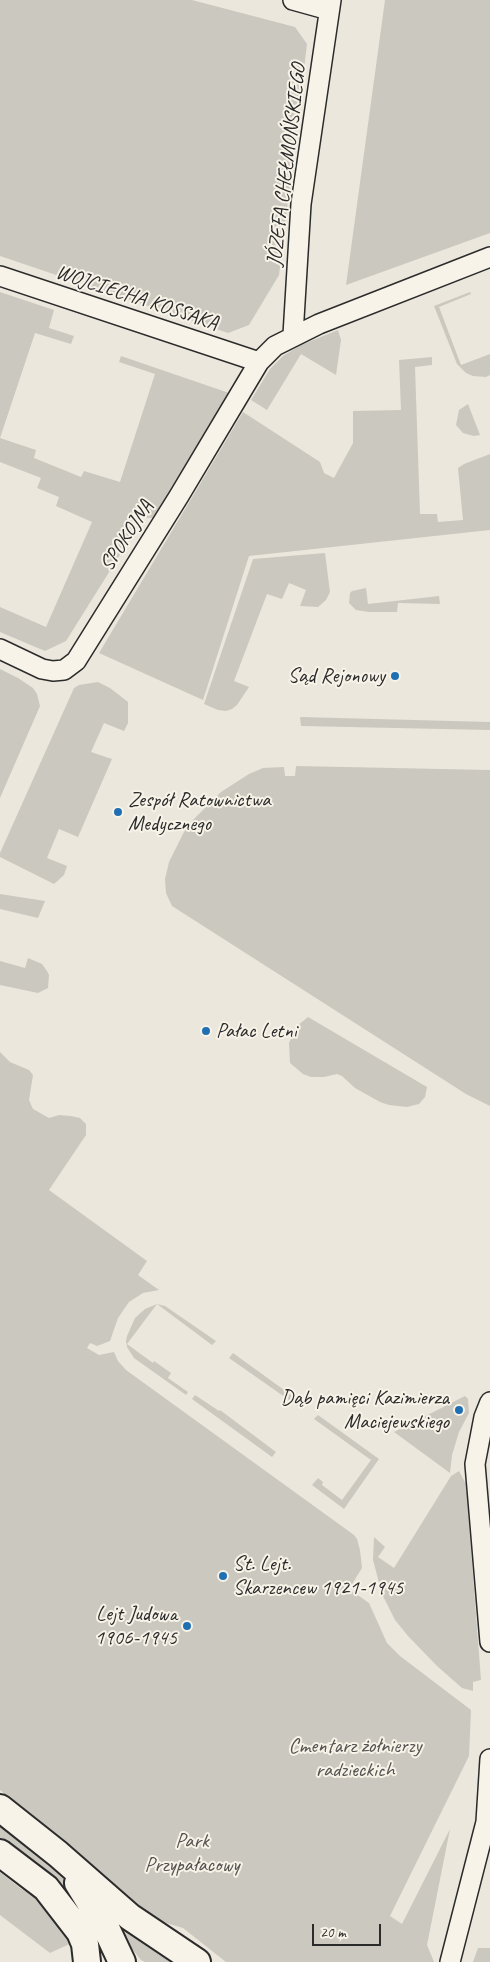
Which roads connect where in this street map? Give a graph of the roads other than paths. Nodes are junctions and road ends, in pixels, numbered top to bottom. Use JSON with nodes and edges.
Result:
{"nodes":[{"id":1,"x":293,"y":0,"type":"edge"},
{"id":2,"x":330,"y":5,"type":"edge"},
{"id":3,"x":490,"y":257,"type":"edge"},
{"id":4,"x":0,"y":276,"type":"edge"},
{"id":5,"x":292,"y":336,"type":"junction"},
{"id":6,"x":259,"y":362,"type":"junction"},
{"id":7,"x":0,"y":649,"type":"edge"},
{"id":8,"x":490,"y":1402,"type":"edge"},
{"id":9,"x":490,"y":1642,"type":"edge"},
{"id":10,"x":490,"y":1759,"type":"edge"},
{"id":11,"x":0,"y":1808,"type":"edge"},
{"id":12,"x":0,"y":1853,"type":"edge"},
{"id":13,"x":58,"y":1854,"type":"junction"},
{"id":14,"x":87,"y":1962,"type":"edge"},
{"id":15,"x":122,"y":1962,"type":"edge"},
{"id":16,"x":197,"y":1962,"type":"edge"},
{"id":17,"x":450,"y":1962,"type":"edge"}],
"edges":[{"from":1,"to":2,"type":"street"},
{"from":2,"to":5,"type":"street","name":"JÓZEFA CHEŁMOŃSKIEGO"},
{"from":3,"to":5,"type":"street","name":"SPOKOJNA"},
{"from":4,"to":6,"type":"street","name":"WOJCIECHA KOSSAKA"},
{"from":5,"to":6,"type":"street","name":"SPOKOJNA"},
{"from":6,"to":7,"type":"street","name":"SPOKOJNA"},
{"from":8,"to":9,"type":"street"},
{"from":10,"to":17,"type":"street"},
{"from":11,"to":13,"type":"street"},
{"from":12,"to":14,"type":"street"},
{"from":13,"to":15,"type":"street"},
{"from":13,"to":16,"type":"street"}]}
